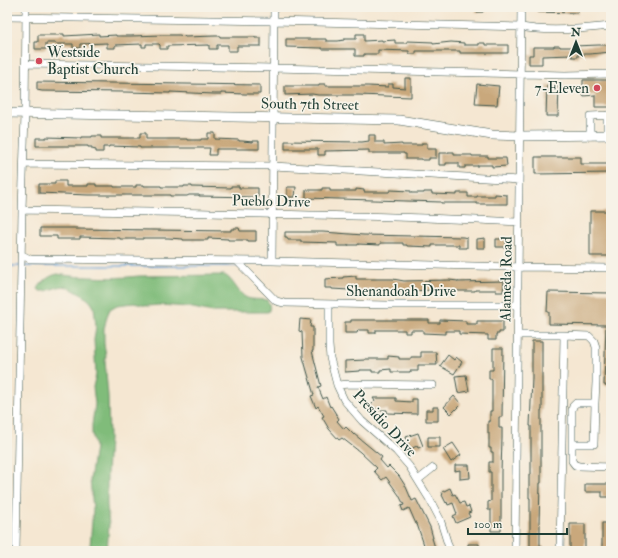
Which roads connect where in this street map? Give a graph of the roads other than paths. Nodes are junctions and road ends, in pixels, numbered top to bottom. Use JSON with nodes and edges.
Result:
{"nodes":[{"id":1,"x":26,"y":7,"type":"edge"},
{"id":2,"x":274,"y":7,"type":"edge"},
{"id":3,"x":521,"y":7,"type":"edge"},
{"id":4,"x":7,"y":17,"type":"edge"},
{"id":5,"x":26,"y":17,"type":"junction"},
{"id":6,"x":273,"y":21,"type":"junction"},
{"id":7,"x":611,"y":26,"type":"edge"},
{"id":8,"x":521,"y":27,"type":"junction"},
{"id":9,"x":26,"y":64,"type":"junction"},
{"id":10,"x":273,"y":68,"type":"junction"},
{"id":11,"x":520,"y":74,"type":"junction"},
{"id":12,"x":611,"y":74,"type":"edge"},
{"id":13,"x":7,"y":113,"type":"edge"},
{"id":14,"x":25,"y":114,"type":"junction"},
{"id":15,"x":609,"y":115,"type":"edge"},
{"id":16,"x":272,"y":117,"type":"junction"},
{"id":17,"x":609,"y":135,"type":"edge"},
{"id":18,"x":520,"y":136,"type":"junction"},
{"id":19,"x":590,"y":136,"type":"junction"},
{"id":20,"x":24,"y":164,"type":"junction"},
{"id":21,"x":273,"y":166,"type":"junction"},
{"id":22,"x":520,"y":180,"type":"junction"},
{"id":23,"x":22,"y":210,"type":"junction"},
{"id":24,"x":272,"y":214,"type":"junction"},
{"id":25,"x":519,"y":222,"type":"junction"},
{"id":26,"x":22,"y":257,"type":"junction"},
{"id":27,"x":237,"y":261,"type":"junction"},
{"id":28,"x":272,"y":261,"type":"junction"},
{"id":29,"x":518,"y":267,"type":"junction"},
{"id":30,"x":611,"y":268,"type":"edge"},
{"id":31,"x":329,"y":304,"type":"junction"},
{"id":32,"x":518,"y":305,"type":"junction"},
{"id":33,"x":518,"y":335,"type":"junction"},
{"id":34,"x":564,"y":335,"type":"junction"},
{"id":35,"x":337,"y":385,"type":"junction"},
{"id":36,"x":433,"y":385,"type":"dead end"},
{"id":37,"x":595,"y":403,"type":"junction"},
{"id":38,"x":572,"y":444,"type":"junction"},
{"id":39,"x":611,"y":467,"type":"edge"},
{"id":40,"x":433,"y":468,"type":"dead end"},
{"id":41,"x":418,"y":480,"type":"junction"},
{"id":42,"x":16,"y":551,"type":"edge"},
{"id":43,"x":450,"y":551,"type":"edge"},
{"id":44,"x":515,"y":551,"type":"edge"},
{"id":45,"x":560,"y":551,"type":"edge"}],
"edges":[{"from":1,"to":5,"type":"street"},
{"from":2,"to":6,"type":"street"},
{"from":3,"to":8,"type":"street","name":"Alameda Road"},
{"from":4,"to":5,"type":"street"},
{"from":5,"to":6,"type":"street"},
{"from":5,"to":9,"type":"street"},
{"from":6,"to":8,"type":"street"},
{"from":6,"to":10,"type":"street"},
{"from":7,"to":8,"type":"street"},
{"from":8,"to":11,"type":"street","name":"Alameda Road"},
{"from":9,"to":10,"type":"street"},
{"from":9,"to":14,"type":"street"},
{"from":10,"to":11,"type":"street"},
{"from":10,"to":16,"type":"street"},
{"from":11,"to":12,"type":"street"},
{"from":11,"to":18,"type":"street","name":"Alameda Road"},
{"from":13,"to":14,"type":"main road","name":"South 7th Street"},
{"from":14,"to":16,"type":"main road","name":"South 7th Street"},
{"from":14,"to":20,"type":"street"},
{"from":15,"to":17,"type":"street"},
{"from":15,"to":19,"type":"street"},
{"from":16,"to":18,"type":"main road","name":"South 7th Street"},
{"from":16,"to":21,"type":"street"},
{"from":17,"to":19,"type":"main road","name":"South 7th Street"},
{"from":18,"to":19,"type":"main road","name":"South 7th Street"},
{"from":18,"to":22,"type":"street","name":"Alameda Road"},
{"from":20,"to":21,"type":"street"},
{"from":20,"to":23,"type":"street"},
{"from":21,"to":22,"type":"street"},
{"from":21,"to":24,"type":"street"},
{"from":22,"to":25,"type":"street","name":"Alameda Road"},
{"from":23,"to":24,"type":"street","name":"Pueblo Drive"},
{"from":23,"to":26,"type":"street"},
{"from":24,"to":25,"type":"street","name":"Pueblo Drive"},
{"from":24,"to":28,"type":"street"},
{"from":25,"to":29,"type":"street","name":"Alameda Road"},
{"from":26,"to":27,"type":"street"},
{"from":26,"to":42,"type":"street"},
{"from":27,"to":28,"type":"street"},
{"from":27,"to":31,"type":"street","name":"Shenandoah Drive"},
{"from":28,"to":29,"type":"street"},
{"from":29,"to":30,"type":"street"},
{"from":29,"to":32,"type":"street","name":"Alameda Road"},
{"from":31,"to":32,"type":"street","name":"Shenandoah Drive"},
{"from":31,"to":35,"type":"street","name":"Presidio Drive"},
{"from":32,"to":33,"type":"street","name":"Alameda Road"},
{"from":33,"to":34,"type":"street"},
{"from":33,"to":44,"type":"street","name":"Alameda Road"},
{"from":34,"to":37,"type":"street"},
{"from":34,"to":45,"type":"street"},
{"from":35,"to":36,"type":"street"},
{"from":35,"to":41,"type":"street","name":"Presidio Drive"},
{"from":37,"to":38,"type":"street"},
{"from":37,"to":38,"type":"street"},
{"from":38,"to":39,"type":"street"},
{"from":40,"to":41,"type":"street"},
{"from":41,"to":43,"type":"street","name":"Presidio Drive"}]}
